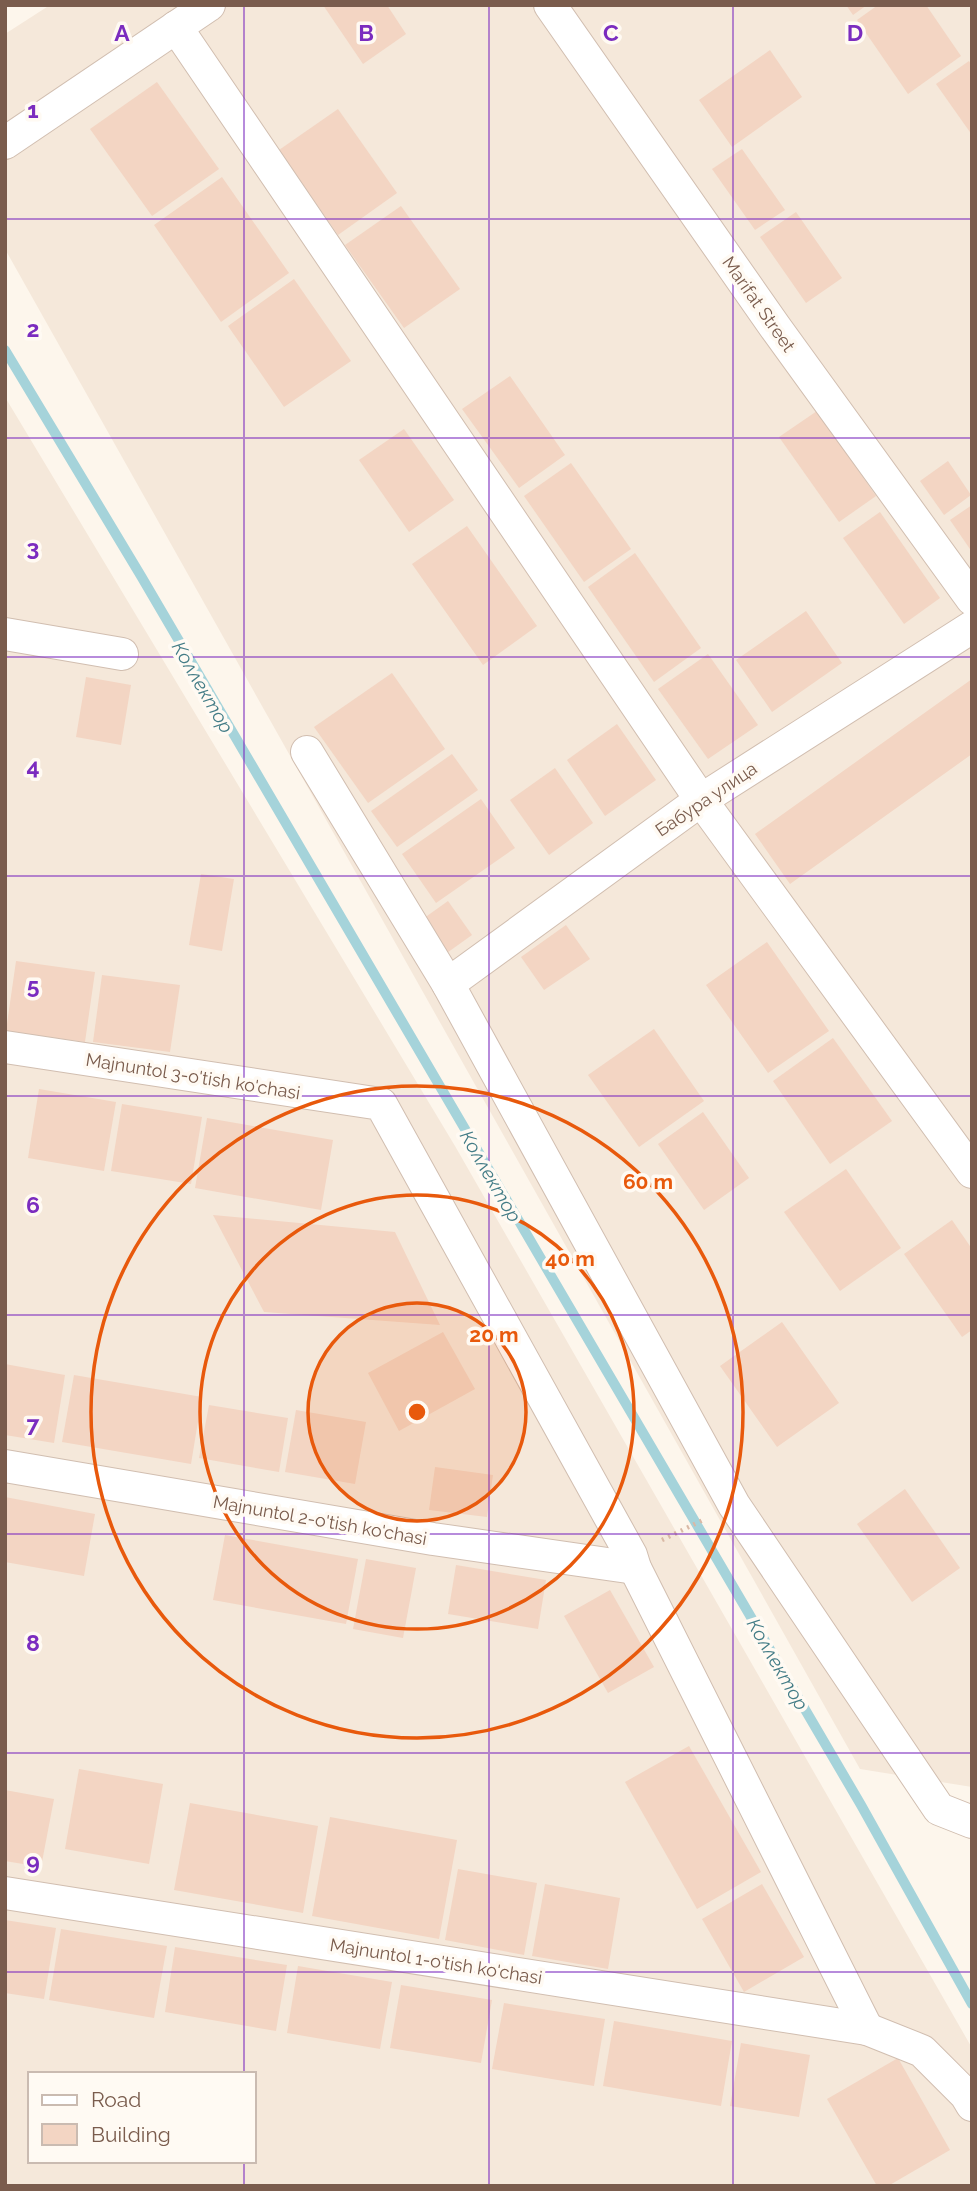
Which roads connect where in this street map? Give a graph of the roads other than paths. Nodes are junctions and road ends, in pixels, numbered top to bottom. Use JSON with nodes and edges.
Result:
{"nodes":[{"id":1,"x":209,"y":5,"type":"edge"},
{"id":2,"x":550,"y":5,"type":"edge"},
{"id":3,"x":176,"y":27,"type":"junction"},
{"id":4,"x":5,"y":143,"type":"edge"},
{"id":5,"x":972,"y":599,"type":"edge"},
{"id":6,"x":972,"y":627,"type":"edge"},
{"id":7,"x":5,"y":634,"type":"edge"},
{"id":8,"x":122,"y":654,"type":"dead end"},
{"id":9,"x":307,"y":752,"type":"dead end"},
{"id":10,"x":701,"y":800,"type":"junction"},
{"id":11,"x":448,"y":984,"type":"junction"},
{"id":12,"x":5,"y":1047,"type":"edge"},
{"id":13,"x":972,"y":1172,"type":"edge"},
{"id":14,"x":5,"y":1466,"type":"edge"},
{"id":15,"x":633,"y":1562,"type":"junction"},
{"id":16,"x":972,"y":1822,"type":"edge"},
{"id":17,"x":5,"y":1893,"type":"edge"},
{"id":18,"x":867,"y":2029,"type":"junction"},
{"id":19,"x":972,"y":2105,"type":"edge"}],
"edges":[{"from":1,"to":3,"type":"street"},
{"from":2,"to":5,"type":"street","name":"Marifat Street"},
{"from":3,"to":4,"type":"street"},
{"from":3,"to":10,"type":"street"},
{"from":6,"to":10,"type":"street","name":"Бабура улица"},
{"from":7,"to":8,"type":"street"},
{"from":9,"to":11,"type":"street"},
{"from":10,"to":11,"type":"street","name":"Бабура улица"},
{"from":10,"to":13,"type":"street"},
{"from":11,"to":16,"type":"street"},
{"from":12,"to":15,"type":"street","name":"Majnuntol 3-o'tish ko'chasi"},
{"from":14,"to":15,"type":"street","name":"Majnuntol 2-o'tish ko'chasi"},
{"from":15,"to":18,"type":"street"},
{"from":17,"to":18,"type":"street","name":"Majnuntol 1-o'tish ko'chasi"},
{"from":18,"to":19,"type":"street","name":"Majnuntol 1-o'tish ko'chasi"}]}
